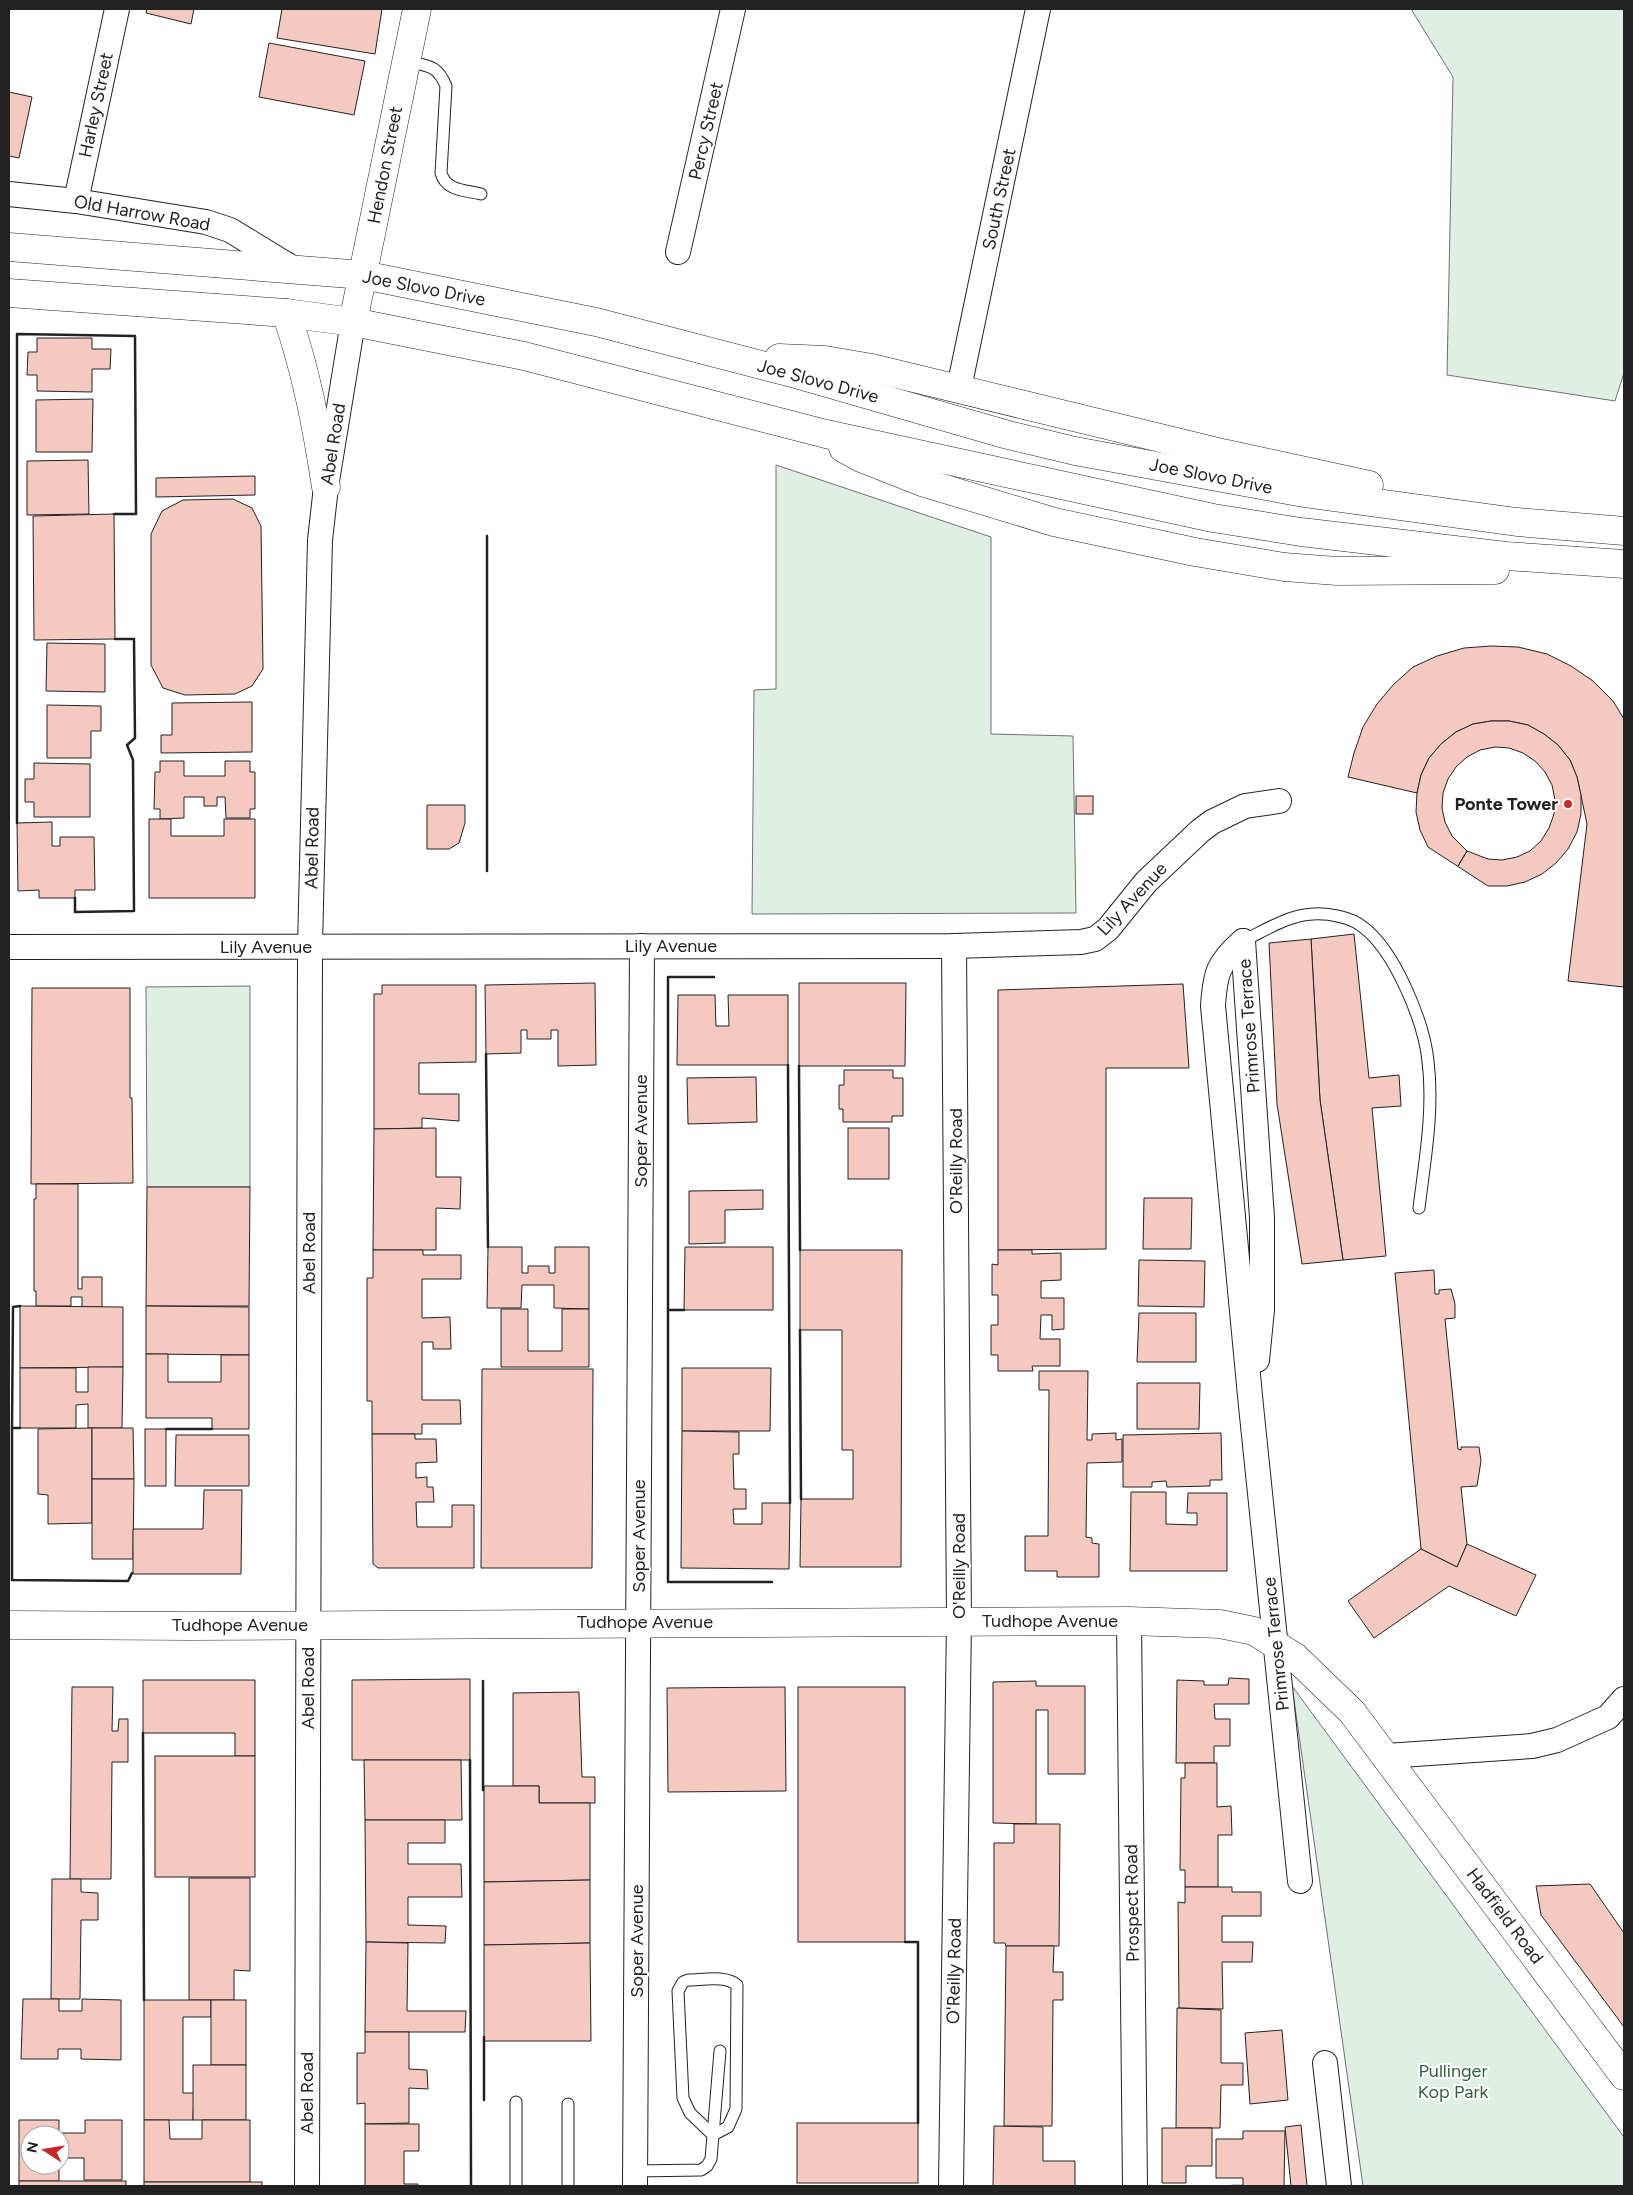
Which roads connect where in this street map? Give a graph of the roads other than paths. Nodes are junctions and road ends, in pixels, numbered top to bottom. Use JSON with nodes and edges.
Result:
{"nodes":[{"id":1,"x":117,"y":9,"type":"edge"},
{"id":2,"x":417,"y":9,"type":"edge"},
{"id":3,"x":733,"y":9,"type":"edge"},
{"id":4,"x":1038,"y":9,"type":"edge"},
{"id":5,"x":406,"y":61,"type":"junction"},
{"id":6,"x":9,"y":194,"type":"edge"},
{"id":7,"x":481,"y":194,"type":"dead end"},
{"id":8,"x":76,"y":202,"type":"junction"},
{"id":9,"x":9,"y":247,"type":"edge"},
{"id":10,"x":678,"y":252,"type":"dead end"},
{"id":11,"x":294,"y":269,"type":"junction"},
{"id":12,"x":363,"y":275,"type":"junction"},
{"id":13,"x":9,"y":293,"type":"edge"},
{"id":14,"x":286,"y":313,"type":"junction"},
{"id":15,"x":353,"y":322,"type":"junction"},
{"id":16,"x":748,"y":361,"type":"junction"},
{"id":17,"x":959,"y":388,"type":"junction"},
{"id":18,"x":826,"y":434,"type":"junction"},
{"id":19,"x":326,"y":487,"type":"junction"},
{"id":20,"x":1624,"y":522,"type":"edge"},
{"id":21,"x":1624,"y":531,"type":"edge"},
{"id":22,"x":1624,"y":564,"type":"edge"},
{"id":23,"x":1624,"y":578,"type":"edge"},
{"id":24,"x":1279,"y":801,"type":"dead end"},
{"id":25,"x":1243,"y":941,"type":"junction"},
{"id":26,"x":310,"y":946,"type":"junction"},
{"id":27,"x":642,"y":946,"type":"junction"},
{"id":28,"x":954,"y":946,"type":"junction"},
{"id":29,"x":9,"y":947,"type":"edge"},
{"id":30,"x":1419,"y":1208,"type":"dead end"},
{"id":31,"x":1251,"y":1406,"type":"junction"},
{"id":32,"x":960,"y":1621,"type":"junction"},
{"id":33,"x":1129,"y":1621,"type":"junction"},
{"id":34,"x":639,"y":1622,"type":"junction"},
{"id":35,"x":9,"y":1625,"type":"edge"},
{"id":36,"x":308,"y":1625,"type":"junction"},
{"id":37,"x":1276,"y":1644,"type":"junction"},
{"id":38,"x":1624,"y":1699,"type":"edge"},
{"id":39,"x":1386,"y":1756,"type":"junction"},
{"id":40,"x":1300,"y":1881,"type":"dead end"},
{"id":41,"x":720,"y":2051,"type":"dead end"},
{"id":42,"x":1325,"y":2063,"type":"dead end"},
{"id":43,"x":1624,"y":2076,"type":"edge"},
{"id":44,"x":516,"y":2102,"type":"dead end"},
{"id":45,"x":568,"y":2104,"type":"dead end"},
{"id":46,"x":712,"y":2135,"type":"junction"},
{"id":47,"x":635,"y":2179,"type":"edge"},
{"id":48,"x":308,"y":2186,"type":"edge"},
{"id":49,"x":516,"y":2186,"type":"edge"},
{"id":50,"x":568,"y":2186,"type":"edge"},
{"id":51,"x":951,"y":2186,"type":"edge"},
{"id":52,"x":1135,"y":2186,"type":"edge"},
{"id":53,"x":1339,"y":2186,"type":"edge"}],
"edges":[{"from":1,"to":8,"type":"street","name":"Harley Street"},
{"from":2,"to":5,"type":"main road","name":"Hendon Street"},
{"from":3,"to":10,"type":"street","name":"Percy Street"},
{"from":4,"to":17,"type":"street","name":"South Street"},
{"from":5,"to":7,"type":"lane"},
{"from":5,"to":12,"type":"main road","name":"Hendon Street"},
{"from":6,"to":8,"type":"street","name":"Old Harrow Road"},
{"from":8,"to":11,"type":"street","name":"Old Harrow Road"},
{"from":9,"to":11,"type":"main road","name":"Joe Slovo Drive"},
{"from":11,"to":12,"type":"main road","name":"Joe Slovo Drive"},
{"from":12,"to":15,"type":"main road","name":"Hendon Street"},
{"from":12,"to":16,"type":"main road","name":"Joe Slovo Drive"},
{"from":13,"to":14,"type":"main road"},
{"from":14,"to":15,"type":"main road"},
{"from":14,"to":19,"type":"main road"},
{"from":15,"to":18,"type":"main road"},
{"from":15,"to":19,"type":"street","name":"Abel Road"},
{"from":16,"to":17,"type":"main road"},
{"from":16,"to":21,"type":"main road","name":"Joe Slovo Drive"},
{"from":17,"to":20,"type":"main road"},
{"from":18,"to":22,"type":"main road"},
{"from":18,"to":23,"type":"main road"},
{"from":19,"to":26,"type":"street","name":"Abel Road"},
{"from":24,"to":28,"type":"street","name":"Lily Avenue"},
{"from":25,"to":30,"type":"lane"},
{"from":25,"to":31,"type":"street","name":"Primrose Terrace"},
{"from":25,"to":31,"type":"street","name":"Primrose Terrace"},
{"from":26,"to":27,"type":"street","name":"Lily Avenue"},
{"from":26,"to":29,"type":"street","name":"Lily Avenue"},
{"from":26,"to":36,"type":"street","name":"Abel Road"},
{"from":27,"to":28,"type":"street","name":"Lily Avenue"},
{"from":27,"to":34,"type":"street","name":"Soper Avenue"},
{"from":28,"to":32,"type":"street","name":"O'Reilly Road"},
{"from":31,"to":37,"type":"street","name":"Primrose Terrace"},
{"from":32,"to":33,"type":"main road","name":"Tudhope Avenue"},
{"from":32,"to":34,"type":"main road","name":"Tudhope Avenue"},
{"from":32,"to":51,"type":"street","name":"O'Reilly Road"},
{"from":33,"to":37,"type":"main road","name":"Tudhope Avenue"},
{"from":33,"to":52,"type":"street","name":"Prospect Road"},
{"from":34,"to":36,"type":"main road","name":"Tudhope Avenue"},
{"from":34,"to":47,"type":"street","name":"Soper Avenue"},
{"from":35,"to":36,"type":"main road","name":"Tudhope Avenue"},
{"from":36,"to":48,"type":"street","name":"Abel Road"},
{"from":37,"to":39,"type":"main road","name":"Hadfield Road"},
{"from":37,"to":40,"type":"street","name":"Primrose Terrace"},
{"from":38,"to":39,"type":"street"},
{"from":39,"to":43,"type":"main road","name":"Hadfield Road"},
{"from":41,"to":46,"type":"lane"},
{"from":42,"to":53,"type":"street"},
{"from":44,"to":49,"type":"lane"},
{"from":45,"to":50,"type":"lane"},
{"from":46,"to":46,"type":"lane"},
{"from":46,"to":47,"type":"lane"}]}
